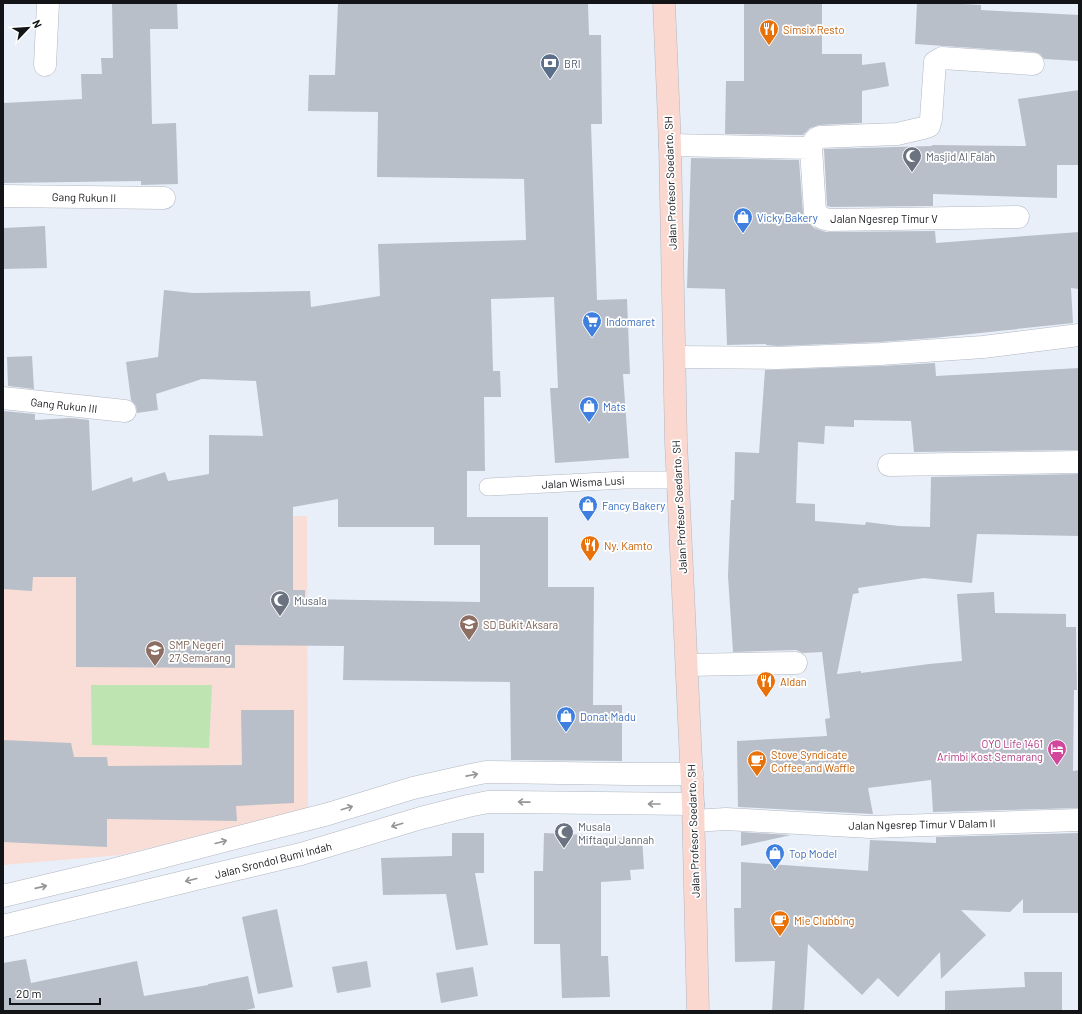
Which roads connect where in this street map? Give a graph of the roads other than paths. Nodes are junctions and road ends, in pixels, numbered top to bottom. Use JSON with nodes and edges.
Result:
{"nodes":[{"id":1,"x":48,"y":3,"type":"edge"},
{"id":2,"x":664,"y":3,"type":"edge"},
{"id":3,"x":1033,"y":64,"type":"dead end"},
{"id":4,"x":45,"y":65,"type":"dead end"},
{"id":5,"x":670,"y":145,"type":"junction"},
{"id":6,"x":811,"y":148,"type":"junction"},
{"id":7,"x":3,"y":196,"type":"edge"},
{"id":8,"x":164,"y":198,"type":"dead end"},
{"id":9,"x":1018,"y":217,"type":"dead end"},
{"id":10,"x":1079,"y":334,"type":"edge"},
{"id":11,"x":674,"y":357,"type":"junction"},
{"id":12,"x":3,"y":398,"type":"edge"},
{"id":13,"x":124,"y":411,"type":"dead end"},
{"id":14,"x":1079,"y":462,"type":"edge"},
{"id":15,"x":889,"y":465,"type":"dead end"},
{"id":16,"x":678,"y":480,"type":"junction"},
{"id":17,"x":488,"y":487,"type":"dead end"},
{"id":18,"x":796,"y":663,"type":"dead end"},
{"id":19,"x":686,"y":665,"type":"junction"},
{"id":20,"x":629,"y":774,"type":"junction"},
{"id":21,"x":692,"y":774,"type":"junction"},
{"id":22,"x":413,"y":788,"type":"junction"},
{"id":23,"x":629,"y":804,"type":"junction"},
{"id":24,"x":694,"y":812,"type":"junction"},
{"id":25,"x":421,"y":818,"type":"junction"},
{"id":26,"x":1079,"y":820,"type":"edge"},
{"id":27,"x":294,"y":823,"type":"junction"},
{"id":28,"x":301,"y":854,"type":"junction"},
{"id":29,"x":117,"y":869,"type":"junction"},
{"id":30,"x":3,"y":896,"type":"edge"},
{"id":31,"x":123,"y":897,"type":"junction"},
{"id":32,"x":3,"y":926,"type":"edge"},
{"id":33,"x":698,"y":1011,"type":"edge"}],
"edges":[{"from":1,"to":4,"type":"street"},
{"from":2,"to":5,"type":"main road","name":"Jalan Profesor Soedarto, SH"},
{"from":3,"to":6,"type":"street"},
{"from":5,"to":6,"type":"street"},
{"from":5,"to":11,"type":"main road","name":"Jalan Profesor Soedarto, SH"},
{"from":6,"to":9,"type":"street","name":"Jalan Ngesrep Timur V"},
{"from":7,"to":8,"type":"street","name":"Gang Rukun II"},
{"from":10,"to":11,"type":"street"},
{"from":11,"to":16,"type":"main road","name":"Jalan Profesor Soedarto, SH"},
{"from":12,"to":13,"type":"street","name":"Gang Rukun III"},
{"from":14,"to":15,"type":"street"},
{"from":16,"to":17,"type":"lane","name":"Jalan Wisma Lusi"},
{"from":16,"to":19,"type":"main road","name":"Jalan Profesor Soedarto, SH"},
{"from":18,"to":19,"type":"street"},
{"from":19,"to":21,"type":"main road","name":"Jalan Profesor Soedarto, SH"},
{"from":20,"to":21,"type":"street"},
{"from":22,"to":20,"type":"street","one_way":true},
{"from":20,"to":23,"type":"street"},
{"from":21,"to":24,"type":"main road","name":"Jalan Profesor Soedarto, SH"},
{"from":22,"to":25,"type":"street"},
{"from":27,"to":22,"type":"street","one_way":true},
{"from":24,"to":23,"type":"street","name":"Jalan Srondol Bumi Indah","one_way":true},
{"from":23,"to":25,"type":"street","name":"Jalan Srondol Bumi Indah","one_way":true},
{"from":24,"to":26,"type":"street","name":"Jalan Ngesrep Timur V Dalam II"},
{"from":24,"to":33,"type":"main road","name":"Jalan Profesor Soedarto, SH"},
{"from":25,"to":28,"type":"street","name":"Jalan Srondol Bumi Indah","one_way":true},
{"from":27,"to":28,"type":"street"},
{"from":29,"to":27,"type":"street","one_way":true},
{"from":28,"to":31,"type":"street","name":"Jalan Srondol Bumi Indah","one_way":true},
{"from":30,"to":29,"type":"street","one_way":true},
{"from":29,"to":31,"type":"street"},
{"from":31,"to":32,"type":"street","name":"Jalan Srondol Bumi Indah"}]}
